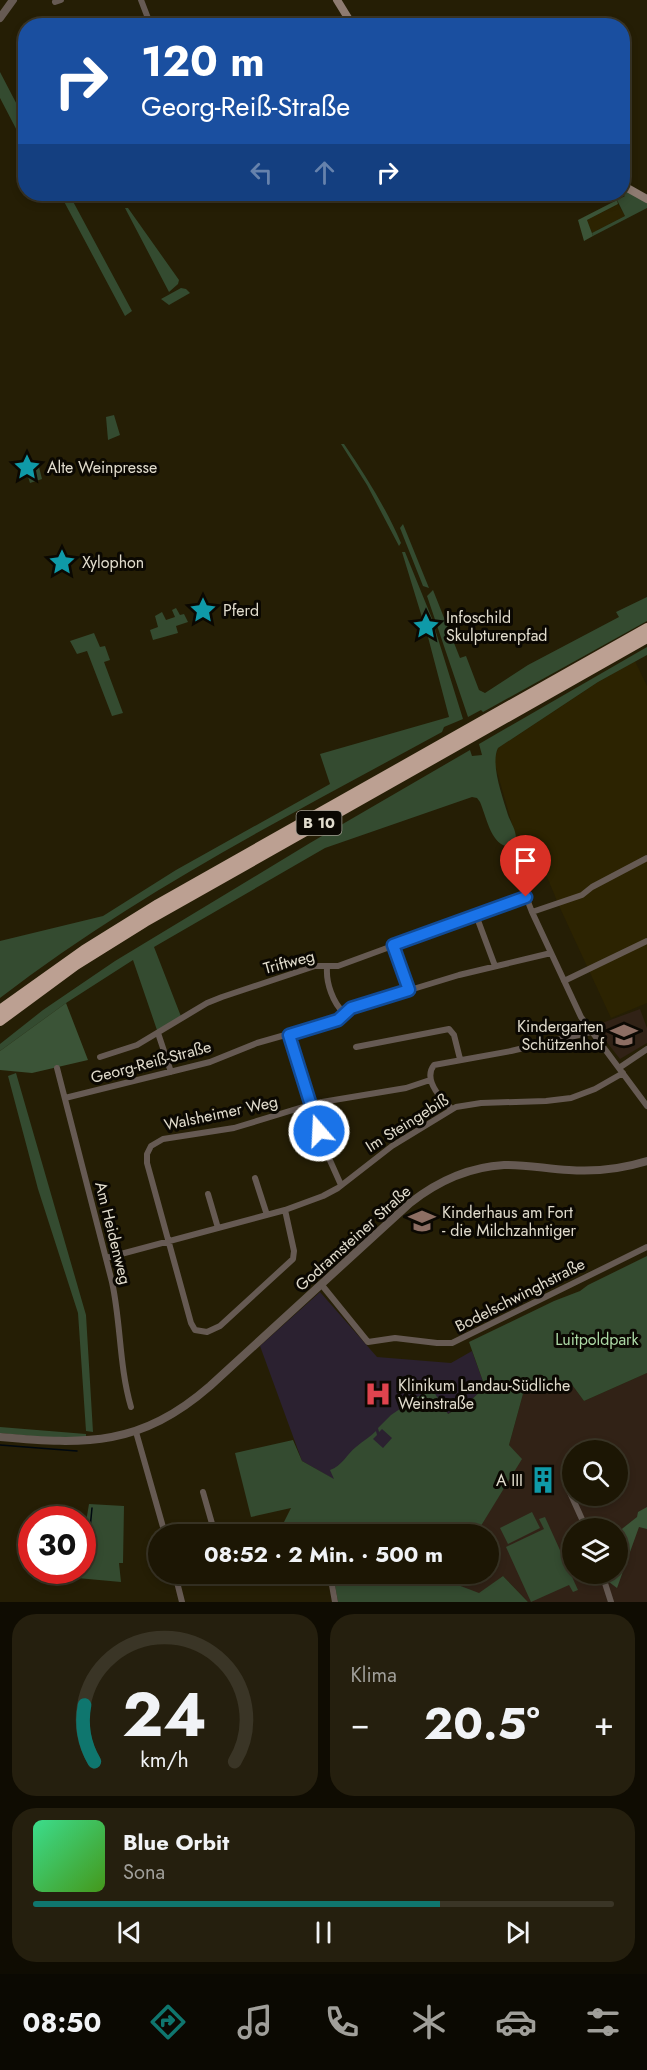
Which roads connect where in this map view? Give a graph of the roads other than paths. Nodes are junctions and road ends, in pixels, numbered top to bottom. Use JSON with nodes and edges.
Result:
{"nodes":[{"id":1,"x":13,"y":0,"type":"edge"},
{"id":2,"x":141,"y":0,"type":"edge"},
{"id":3,"x":338,"y":0,"type":"edge"},
{"id":4,"x":3,"y":8,"type":"edge"},
{"id":5,"x":0,"y":18,"type":"edge"},
{"id":6,"x":148,"y":18,"type":"edge"},
{"id":7,"x":348,"y":18,"type":"edge"},
{"id":8,"x":630,"y":189,"type":"edge"},
{"id":9,"x":647,"y":199,"type":"edge"},
{"id":10,"x":647,"y":628,"type":"edge"},
{"id":11,"x":647,"y":638,"type":"edge"},
{"id":12,"x":508,"y":850,"type":"dead end"},
{"id":13,"x":647,"y":858,"type":"edge"},
{"id":14,"x":526,"y":897,"type":"junction"},
{"id":15,"x":532,"y":912,"type":"junction"},
{"id":16,"x":476,"y":915,"type":"junction"},
{"id":17,"x":647,"y":941,"type":"edge"},
{"id":18,"x":393,"y":945,"type":"junction"},
{"id":19,"x":551,"y":953,"type":"junction"},
{"id":20,"x":495,"y":966,"type":"junction"},
{"id":21,"x":327,"y":968,"type":"junction"},
{"id":22,"x":564,"y":981,"type":"junction"},
{"id":23,"x":409,"y":990,"type":"junction"},
{"id":24,"x":0,"y":1010,"type":"edge"},
{"id":25,"x":344,"y":1013,"type":"junction"},
{"id":26,"x":0,"y":1021,"type":"edge"},
{"id":27,"x":591,"y":1032,"type":"junction"},
{"id":28,"x":158,"y":1033,"type":"junction"},
{"id":29,"x":289,"y":1035,"type":"junction"},
{"id":30,"x":356,"y":1047,"type":"dead end"},
{"id":31,"x":647,"y":1049,"type":"edge"},
{"id":32,"x":100,"y":1057,"type":"dead end"},
{"id":33,"x":460,"y":1059,"type":"junction"},
{"id":34,"x":57,"y":1068,"type":"dead end"},
{"id":35,"x":621,"y":1071,"type":"junction"},
{"id":36,"x":171,"y":1072,"type":"junction"},
{"id":37,"x":430,"y":1080,"type":"junction"},
{"id":38,"x":65,"y":1098,"type":"junction"},
{"id":39,"x":310,"y":1105,"type":"junction"},
{"id":40,"x":647,"y":1106,"type":"edge"},
{"id":41,"x":452,"y":1109,"type":"junction"},
{"id":42,"x":647,"y":1161,"type":"edge"},
{"id":43,"x":255,"y":1178,"type":"dead end"},
{"id":44,"x":341,"y":1185,"type":"junction"},
{"id":45,"x":208,"y":1194,"type":"dead end"},
{"id":46,"x":285,"y":1210,"type":"junction"},
{"id":47,"x":267,"y":1215,"type":"junction"},
{"id":48,"x":218,"y":1228,"type":"junction"},
{"id":49,"x":170,"y":1241,"type":"junction"},
{"id":50,"x":647,"y":1247,"type":"edge"},
{"id":51,"x":106,"y":1258,"type":"junction"},
{"id":52,"x":321,"y":1284,"type":"junction"},
{"id":53,"x":131,"y":1407,"type":"dead end"},
{"id":54,"x":136,"y":1432,"type":"junction"},
{"id":55,"x":0,"y":1437,"type":"edge"},
{"id":56,"x":203,"y":1492,"type":"dead end"},
{"id":57,"x":162,"y":1524,"type":"edge"},
{"id":58,"x":211,"y":1524,"type":"edge"},
{"id":59,"x":178,"y":1584,"type":"edge"},
{"id":60,"x":332,"y":1584,"type":"edge"},
{"id":61,"x":605,"y":1584,"type":"edge"},
{"id":62,"x":182,"y":1602,"type":"edge"},
{"id":63,"x":335,"y":1602,"type":"edge"},
{"id":64,"x":611,"y":1602,"type":"edge"}],
"edges":[{"from":1,"to":4,"type":"street"},
{"from":2,"to":6,"type":"street"},
{"from":3,"to":7,"type":"main road"},
{"from":4,"to":5,"type":"street"},
{"from":8,"to":9,"type":"main road"},
{"from":10,"to":24,"type":"highway","number":"B 10"},
{"from":11,"to":26,"type":"highway","number":"B 10"},
{"from":12,"to":14,"type":"street"},
{"from":13,"to":15,"type":"street"},
{"from":14,"to":15,"type":"street"},
{"from":14,"to":16,"type":"street","name":"Triftweg"},
{"from":15,"to":19,"type":"street"},
{"from":16,"to":18,"type":"street","name":"Triftweg"},
{"from":16,"to":20,"type":"street"},
{"from":17,"to":22,"type":"street"},
{"from":18,"to":21,"type":"street","name":"Triftweg"},
{"from":18,"to":23,"type":"street"},
{"from":19,"to":20,"type":"street","name":"Georg-Reiß-Straße"},
{"from":19,"to":22,"type":"street"},
{"from":20,"to":23,"type":"street","name":"Georg-Reiß-Straße"},
{"from":21,"to":25,"type":"street"},
{"from":21,"to":28,"type":"street","name":"Triftweg"},
{"from":22,"to":27,"type":"street"},
{"from":23,"to":25,"type":"street","name":"Georg-Reiß-Straße"},
{"from":25,"to":29,"type":"street","name":"Georg-Reiß-Straße"},
{"from":27,"to":33,"type":"street"},
{"from":27,"to":35,"type":"street"},
{"from":28,"to":32,"type":"street","name":"Triftweg"},
{"from":28,"to":36,"type":"street"},
{"from":29,"to":36,"type":"street","name":"Georg-Reiß-Straße"},
{"from":29,"to":39,"type":"street"},
{"from":30,"to":33,"type":"street"},
{"from":31,"to":35,"type":"street","name":"Im Steingebiß"},
{"from":33,"to":37,"type":"street"},
{"from":34,"to":38,"type":"street","name":"Am Heidenweg"},
{"from":35,"to":40,"type":"street"},
{"from":35,"to":41,"type":"street","name":"Im Steingebiß"},
{"from":36,"to":38,"type":"street","name":"Georg-Reiß-Straße"},
{"from":37,"to":39,"type":"street","name":"Walsheimer Weg"},
{"from":37,"to":41,"type":"street"},
{"from":38,"to":51,"type":"street","name":"Am Heidenweg"},
{"from":39,"to":44,"type":"street"},
{"from":39,"to":49,"type":"street","name":"Walsheimer Weg"},
{"from":41,"to":44,"type":"street","name":"Im Steingebiß"},
{"from":42,"to":52,"type":"street","name":"Godramsteiner Straße"},
{"from":43,"to":47,"type":"street"},
{"from":44,"to":46,"type":"street","name":"Im Steingebiß"},
{"from":45,"to":48,"type":"street"},
{"from":46,"to":47,"type":"street","name":"Im Steingebiß"},
{"from":46,"to":49,"type":"street"},
{"from":47,"to":48,"type":"street","name":"Im Steingebiß"},
{"from":48,"to":49,"type":"street","name":"Im Steingebiß"},
{"from":49,"to":51,"type":"street","name":"Im Steingebiß"},
{"from":50,"to":52,"type":"street","name":"Bodelschwinghstraße"},
{"from":51,"to":53,"type":"street","name":"Am Heidenweg"},
{"from":52,"to":54,"type":"street","name":"Godramsteiner Straße"},
{"from":54,"to":55,"type":"street","name":"Godramsteiner Straße"},
{"from":54,"to":57,"type":"street"},
{"from":56,"to":58,"type":"street"},
{"from":59,"to":62,"type":"street"},
{"from":60,"to":63,"type":"street"},
{"from":61,"to":64,"type":"street"}]}
